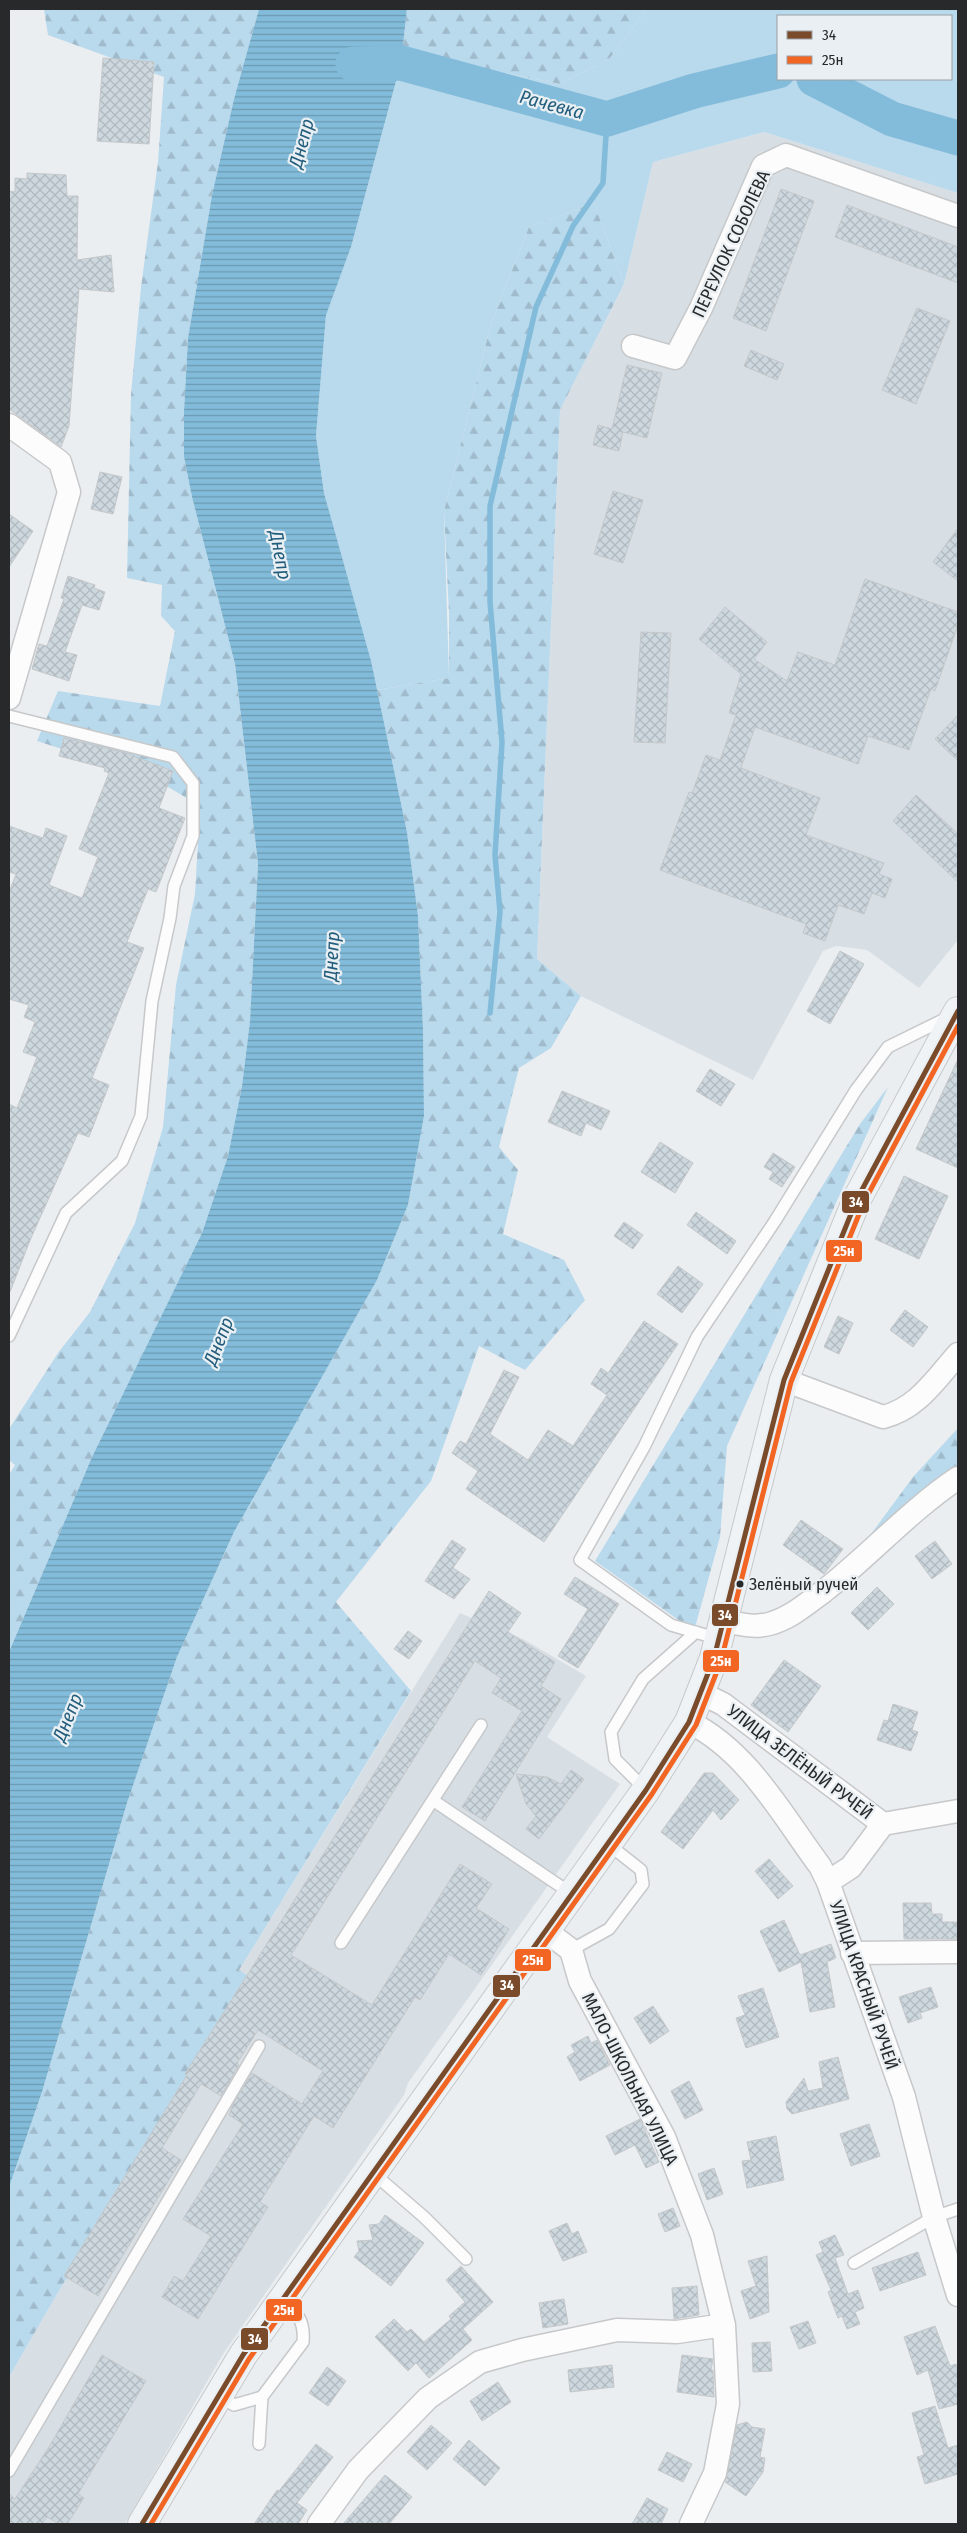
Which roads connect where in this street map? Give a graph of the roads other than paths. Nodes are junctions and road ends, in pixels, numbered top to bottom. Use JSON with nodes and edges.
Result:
{"nodes":[{"id":1,"x":958,"y":216,"type":"edge"},
{"id":2,"x":633,"y":346,"type":"dead end"},
{"id":3,"x":9,"y":424,"type":"edge"},
{"id":4,"x":9,"y":698,"type":"edge"},
{"id":5,"x":9,"y":716,"type":"edge"},
{"id":6,"x":958,"y":1012,"type":"edge"},
{"id":7,"x":9,"y":1336,"type":"edge"},
{"id":8,"x":958,"y":1354,"type":"edge"},
{"id":9,"x":784,"y":1380,"type":"junction"},
{"id":10,"x":958,"y":1480,"type":"edge"},
{"id":11,"x":713,"y":1631,"type":"junction"},
{"id":12,"x":701,"y":1693,"type":"junction"},
{"id":13,"x":689,"y":1722,"type":"junction"},
{"id":14,"x":481,"y":1725,"type":"dead end"},
{"id":15,"x":646,"y":1790,"type":"junction"},
{"id":16,"x":434,"y":1801,"type":"junction"},
{"id":17,"x":958,"y":1811,"type":"edge"},
{"id":18,"x":883,"y":1824,"type":"junction"},
{"id":19,"x":608,"y":1844,"type":"junction"},
{"id":20,"x":828,"y":1882,"type":"junction"},
{"id":21,"x":572,"y":1894,"type":"junction"},
{"id":22,"x":546,"y":1931,"type":"junction"},
{"id":23,"x":342,"y":1943,"type":"dead end"},
{"id":24,"x":571,"y":1950,"type":"junction"},
{"id":25,"x":958,"y":1952,"type":"edge"},
{"id":26,"x":852,"y":1953,"type":"junction"},
{"id":27,"x":259,"y":2046,"type":"dead end"},
{"id":28,"x":372,"y":2172,"type":"junction"},
{"id":29,"x":958,"y":2209,"type":"edge"},
{"id":30,"x":934,"y":2217,"type":"junction"},
{"id":31,"x":466,"y":2259,"type":"dead end"},
{"id":32,"x":854,"y":2263,"type":"dead end"},
{"id":33,"x":958,"y":2296,"type":"edge"},
{"id":34,"x":282,"y":2299,"type":"junction"},
{"id":35,"x":724,"y":2324,"type":"junction"},
{"id":36,"x":218,"y":2395,"type":"junction"},
{"id":37,"x":262,"y":2397,"type":"junction"},
{"id":38,"x":259,"y":2444,"type":"dead end"},
{"id":39,"x":9,"y":2471,"type":"edge"},
{"id":40,"x":142,"y":2524,"type":"edge"},
{"id":41,"x":319,"y":2524,"type":"edge"},
{"id":42,"x":691,"y":2524,"type":"edge"}],
"edges":[{"from":1,"to":2,"type":"street","name":"ПЕРЕУЛОК СОБОЛЕВА"},
{"from":3,"to":4,"type":"street"},
{"from":5,"to":7,"type":"lane"},
{"from":6,"to":9,"type":"main road"},
{"from":6,"to":11,"type":"lane"},
{"from":8,"to":9,"type":"street"},
{"from":9,"to":11,"type":"main road"},
{"from":10,"to":11,"type":"street"},
{"from":11,"to":12,"type":"main road"},
{"from":11,"to":15,"type":"lane"},
{"from":12,"to":13,"type":"main road"},
{"from":12,"to":18,"type":"street","name":"УЛИЦА ЗЕЛЁНЫЙ РУЧЕЙ"},
{"from":13,"to":15,"type":"main road"},
{"from":13,"to":20,"type":"street","name":"УЛИЦА КРАСНЫЙ РУЧЕЙ"},
{"from":14,"to":16,"type":"lane"},
{"from":15,"to":19,"type":"main road"},
{"from":16,"to":21,"type":"lane"},
{"from":16,"to":23,"type":"lane"},
{"from":17,"to":18,"type":"street","name":"УЛИЦА ЗЕЛЁНЫЙ РУЧЕЙ"},
{"from":18,"to":20,"type":"street"},
{"from":19,"to":21,"type":"main road"},
{"from":19,"to":24,"type":"lane"},
{"from":20,"to":26,"type":"street","name":"УЛИЦА КРАСНЫЙ РУЧЕЙ"},
{"from":21,"to":22,"type":"main road"},
{"from":22,"to":24,"type":"street"},
{"from":22,"to":28,"type":"main road"},
{"from":24,"to":35,"type":"street","name":"МАЛО-ШКОЛЬНАЯ УЛИЦА"},
{"from":25,"to":26,"type":"street"},
{"from":26,"to":30,"type":"street","name":"УЛИЦА КРАСНЫЙ РУЧЕЙ"},
{"from":27,"to":39,"type":"lane"},
{"from":28,"to":31,"type":"lane"},
{"from":28,"to":34,"type":"main road"},
{"from":29,"to":30,"type":"lane"},
{"from":30,"to":32,"type":"lane"},
{"from":30,"to":33,"type":"street","name":"УЛИЦА КРАСНЫЙ РУЧЕЙ"},
{"from":34,"to":36,"type":"main road"},
{"from":34,"to":37,"type":"lane"},
{"from":35,"to":41,"type":"street"},
{"from":35,"to":42,"type":"street","name":"МАЛО-ШКОЛЬНАЯ УЛИЦА"},
{"from":36,"to":37,"type":"lane"},
{"from":36,"to":40,"type":"main road"},
{"from":37,"to":38,"type":"lane"}]}
